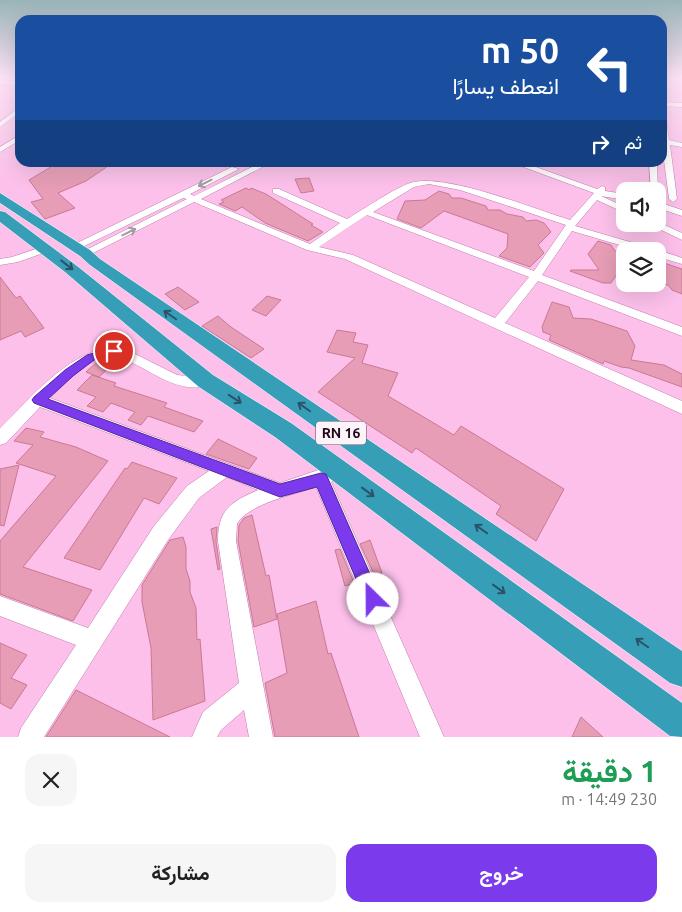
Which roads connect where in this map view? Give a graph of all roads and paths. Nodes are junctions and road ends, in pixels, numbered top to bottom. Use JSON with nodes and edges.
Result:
{"nodes":[{"id":1,"x":15,"y":113,"type":"edge"},
{"id":2,"x":0,"y":125,"type":"edge"},
{"id":3,"x":15,"y":134,"type":"edge"},
{"id":4,"x":4,"y":137,"type":"dead end"},
{"id":5,"x":15,"y":137,"type":"edge"},
{"id":6,"x":667,"y":142,"type":"edge"},
{"id":7,"x":682,"y":144,"type":"edge"},
{"id":8,"x":0,"y":150,"type":"edge"},
{"id":9,"x":667,"y":150,"type":"edge"},
{"id":10,"x":239,"y":167,"type":"edge"},
{"id":11,"x":259,"y":167,"type":"edge"},
{"id":12,"x":527,"y":167,"type":"edge"},
{"id":13,"x":538,"y":167,"type":"edge"},
{"id":14,"x":654,"y":167,"type":"edge"},
{"id":15,"x":655,"y":182,"type":"edge"},
{"id":16,"x":276,"y":191,"type":"dead end"},
{"id":17,"x":598,"y":192,"type":"junction"},
{"id":18,"x":616,"y":193,"type":"edge"},
{"id":19,"x":182,"y":194,"type":"junction"},
{"id":20,"x":616,"y":196,"type":"edge"},
{"id":21,"x":196,"y":198,"type":"junction"},
{"id":22,"x":666,"y":198,"type":"edge"},
{"id":23,"x":2,"y":199,"type":"edge"},
{"id":24,"x":673,"y":199,"type":"junction"},
{"id":25,"x":682,"y":203,"type":"edge"},
{"id":26,"x":616,"y":204,"type":"edge"},
{"id":27,"x":666,"y":208,"type":"edge"},
{"id":28,"x":366,"y":212,"type":"junction"},
{"id":29,"x":682,"y":213,"type":"edge"},
{"id":30,"x":347,"y":223,"type":"junction"},
{"id":31,"x":570,"y":226,"type":"junction"},
{"id":32,"x":666,"y":230,"type":"edge"},
{"id":33,"x":682,"y":237,"type":"edge"},
{"id":34,"x":621,"y":242,"type":"edge"},
{"id":35,"x":311,"y":248,"type":"junction"},
{"id":36,"x":45,"y":249,"type":"junction"},
{"id":37,"x":79,"y":250,"type":"junction"},
{"id":38,"x":666,"y":256,"type":"edge"},
{"id":39,"x":682,"y":261,"type":"edge"},
{"id":40,"x":0,"y":262,"type":"edge"},
{"id":41,"x":536,"y":276,"type":"junction"},
{"id":42,"x":496,"y":324,"type":"junction"},
{"id":43,"x":682,"y":332,"type":"edge"},
{"id":44,"x":206,"y":381,"type":"junction"},
{"id":45,"x":38,"y":400,"type":"junction"},
{"id":46,"x":682,"y":408,"type":"edge"},
{"id":47,"x":0,"y":438,"type":"edge"},
{"id":48,"x":225,"y":469,"type":"junction"},
{"id":49,"x":330,"y":475,"type":"junction"},
{"id":50,"x":280,"y":491,"type":"junction"},
{"id":51,"x":0,"y":606,"type":"edge"},
{"id":52,"x":92,"y":640,"type":"junction"},
{"id":53,"x":682,"y":671,"type":"edge"},
{"id":54,"x":251,"y":688,"type":"junction"},
{"id":55,"x":682,"y":724,"type":"edge"},
{"id":56,"x":30,"y":737,"type":"edge"},
{"id":57,"x":204,"y":737,"type":"edge"},
{"id":58,"x":261,"y":737,"type":"edge"},
{"id":59,"x":432,"y":737,"type":"edge"}],
"edges":[{"from":1,"to":2,"type":"street"},
{"from":3,"to":4,"type":"street"},
{"from":5,"to":8,"type":"street"},
{"from":6,"to":7,"type":"street"},
{"from":9,"to":24,"type":"street"},
{"from":10,"to":19,"type":"street","one_way":true},
{"from":11,"to":21,"type":"street"},
{"from":12,"to":17,"type":"street"},
{"from":13,"to":17,"type":"street"},
{"from":14,"to":15,"type":"street"},
{"from":16,"to":30,"type":"street"},
{"from":17,"to":18,"type":"street"},
{"from":17,"to":20,"type":"street"},
{"from":17,"to":26,"type":"street"},
{"from":17,"to":31,"type":"street"},
{"from":19,"to":21,"type":"street"},
{"from":19,"to":37,"type":"street"},
{"from":21,"to":35,"type":"street"},
{"from":37,"to":21,"type":"street","one_way":true},
{"from":22,"to":24,"type":"street"},
{"from":23,"to":36,"type":"highway","number":"RN 16"},
{"from":23,"to":37,"type":"highway","number":"RN 16"},
{"from":24,"to":25,"type":"street"},
{"from":27,"to":29,"type":"street"},
{"from":28,"to":30,"type":"street"},
{"from":28,"to":31,"type":"street"},
{"from":28,"to":41,"type":"street"},
{"from":30,"to":35,"type":"street"},
{"from":31,"to":34,"type":"street"},
{"from":31,"to":41,"type":"street"},
{"from":32,"to":33,"type":"street"},
{"from":35,"to":42,"type":"street"},
{"from":36,"to":40,"type":"street"},
{"from":36,"to":44,"type":"highway","number":"RN 16","one_way":true},
{"from":53,"to":37,"type":"highway","number":"RN 16","one_way":true},
{"from":38,"to":39,"type":"street"},
{"from":41,"to":42,"type":"street"},
{"from":41,"to":43,"type":"street"},
{"from":42,"to":46,"type":"street"},
{"from":44,"to":45,"type":"street"},
{"from":44,"to":49,"type":"highway","number":"RN 16","one_way":true},
{"from":45,"to":47,"type":"street"},
{"from":45,"to":48,"type":"street"},
{"from":48,"to":50,"type":"street"},
{"from":48,"to":52,"type":"street"},
{"from":49,"to":50,"type":"street"},
{"from":49,"to":55,"type":"highway","number":"RN 16","one_way":true},
{"from":49,"to":59,"type":"street"},
{"from":50,"to":54,"type":"street"},
{"from":51,"to":52,"type":"street"},
{"from":52,"to":56,"type":"street"},
{"from":54,"to":57,"type":"street"},
{"from":54,"to":58,"type":"street"}]}
